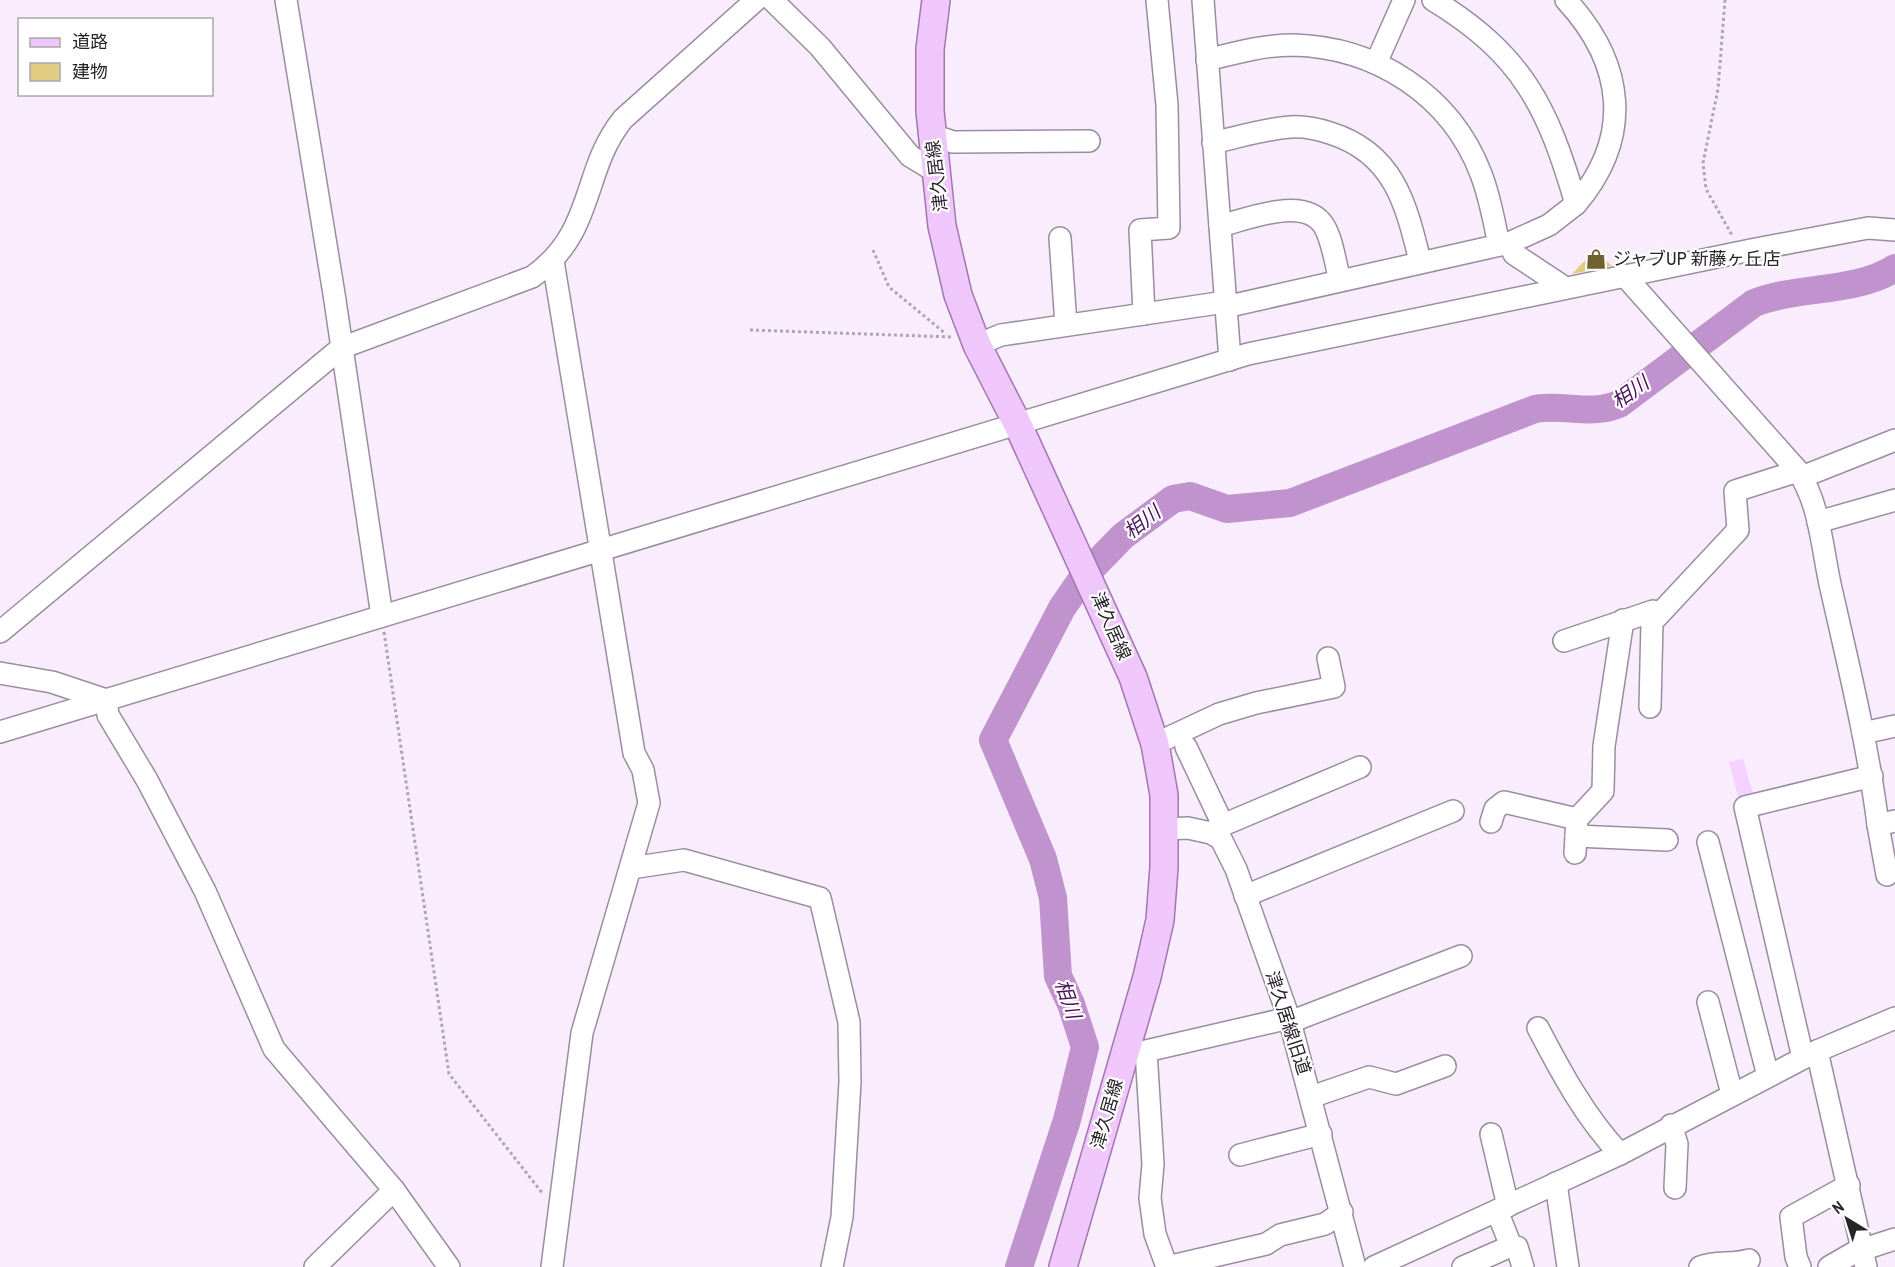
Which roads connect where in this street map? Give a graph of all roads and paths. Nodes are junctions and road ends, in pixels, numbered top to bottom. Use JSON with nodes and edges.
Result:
{"nodes":[{"id":1,"x":286,"y":0,"type":"edge"},
{"id":2,"x":756,"y":0,"type":"edge"},
{"id":3,"x":772,"y":0,"type":"edge"},
{"id":4,"x":936,"y":0,"type":"edge"},
{"id":5,"x":1157,"y":0,"type":"edge"},
{"id":6,"x":1203,"y":0,"type":"edge"},
{"id":7,"x":1404,"y":0,"type":"edge"},
{"id":8,"x":1433,"y":0,"type":"edge"},
{"id":9,"x":1566,"y":0,"type":"edge"},
{"id":10,"x":1725,"y":0,"type":"edge"},
{"id":11,"x":1207,"y":60,"type":"junction"},
{"id":12,"x":1376,"y":63,"type":"junction"},
{"id":13,"x":932,"y":135,"type":"junction"},
{"id":14,"x":1089,"y":141,"type":"dead end"},
{"id":15,"x":1213,"y":143,"type":"junction"},
{"id":16,"x":938,"y":173,"type":"junction"},
{"id":17,"x":1576,"y":204,"type":"junction"},
{"id":18,"x":1220,"y":226,"type":"junction"},
{"id":19,"x":1895,"y":230,"type":"edge"},
{"id":20,"x":1060,"y":238,"type":"dead end"},
{"id":21,"x":1504,"y":244,"type":"junction"},
{"id":22,"x":873,"y":250,"type":"dead end"},
{"id":23,"x":1741,"y":252,"type":"junction"},
{"id":24,"x":553,"y":261,"type":"junction"},
{"id":25,"x":1420,"y":261,"type":"junction"},
{"id":26,"x":1624,"y":275,"type":"junction"},
{"id":27,"x":1340,"y":280,"type":"junction"},
{"id":28,"x":1564,"y":287,"type":"junction"},
{"id":29,"x":1225,"y":305,"type":"junction"},
{"id":30,"x":1144,"y":314,"type":"junction"},
{"id":31,"x":1066,"y":326,"type":"junction"},
{"id":32,"x":750,"y":330,"type":"dead end"},
{"id":33,"x":947,"y":335,"type":"junction"},
{"id":34,"x":977,"y":345,"type":"junction"},
{"id":35,"x":341,"y":348,"type":"junction"},
{"id":36,"x":1230,"y":360,"type":"junction"},
{"id":37,"x":1018,"y":425,"type":"junction"},
{"id":38,"x":1895,"y":440,"type":"edge"},
{"id":39,"x":1800,"y":474,"type":"junction"},
{"id":40,"x":1895,"y":500,"type":"edge"},
{"id":41,"x":1818,"y":522,"type":"junction"},
{"id":42,"x":601,"y":551,"type":"junction"},
{"id":43,"x":1660,"y":613,"type":"junction"},
{"id":44,"x":382,"y":616,"type":"junction"},
{"id":45,"x":1623,"y":620,"type":"junction"},
{"id":46,"x":0,"y":632,"type":"edge"},
{"id":47,"x":1564,"y":641,"type":"dead end"},
{"id":48,"x":1328,"y":658,"type":"dead end"},
{"id":49,"x":0,"y":673,"type":"edge"},
{"id":50,"x":106,"y":700,"type":"junction"},
{"id":51,"x":1650,"y":707,"type":"dead end"},
{"id":52,"x":1895,"y":726,"type":"edge"},
{"id":53,"x":0,"y":732,"type":"edge"},
{"id":54,"x":1863,"y":734,"type":"junction"},
{"id":55,"x":1155,"y":744,"type":"junction"},
{"id":56,"x":1186,"y":747,"type":"dead end"},
{"id":57,"x":1360,"y":767,"type":"dead end"},
{"id":58,"x":1872,"y":776,"type":"junction"},
{"id":59,"x":1453,"y":812,"type":"dead end"},
{"id":60,"x":1491,"y":822,"type":"dead end"},
{"id":61,"x":1886,"y":823,"type":"edge"},
{"id":62,"x":1166,"y":829,"type":"junction"},
{"id":63,"x":1217,"y":829,"type":"junction"},
{"id":64,"x":1576,"y":836,"type":"junction"},
{"id":65,"x":1667,"y":840,"type":"dead end"},
{"id":66,"x":1708,"y":842,"type":"dead end"},
{"id":67,"x":631,"y":868,"type":"junction"},
{"id":68,"x":1887,"y":875,"type":"dead end"},
{"id":69,"x":1245,"y":896,"type":"junction"},
{"id":70,"x":1461,"y":956,"type":"dead end"},
{"id":71,"x":1708,"y":1002,"type":"dead end"},
{"id":72,"x":1895,"y":1018,"type":"edge"},
{"id":73,"x":1289,"y":1020,"type":"junction"},
{"id":74,"x":1538,"y":1028,"type":"dead end"},
{"id":75,"x":1137,"y":1048,"type":"junction"},
{"id":76,"x":1810,"y":1054,"type":"junction"},
{"id":77,"x":1446,"y":1066,"type":"dead end"},
{"id":78,"x":1768,"y":1076,"type":"junction"},
{"id":79,"x":1732,"y":1094,"type":"junction"},
{"id":80,"x":1311,"y":1097,"type":"junction"},
{"id":81,"x":1671,"y":1125,"type":"junction"},
{"id":82,"x":1321,"y":1134,"type":"junction"},
{"id":83,"x":1491,"y":1134,"type":"dead end"},
{"id":84,"x":1620,"y":1154,"type":"junction"},
{"id":85,"x":1240,"y":1155,"type":"dead end"},
{"id":86,"x":1556,"y":1183,"type":"junction"},
{"id":87,"x":1849,"y":1185,"type":"junction"},
{"id":88,"x":1675,"y":1188,"type":"dead end"},
{"id":89,"x":394,"y":1190,"type":"junction"},
{"id":90,"x":1503,"y":1209,"type":"junction"},
{"id":91,"x":1342,"y":1212,"type":"junction"},
{"id":92,"x":559,"y":1214,"type":"junction"},
{"id":93,"x":1895,"y":1239,"type":"edge"},
{"id":94,"x":1511,"y":1246,"type":"junction"},
{"id":95,"x":1864,"y":1258,"type":"edge"},
{"id":96,"x":1749,"y":1260,"type":"dead end"},
{"id":97,"x":315,"y":1267,"type":"edge"},
{"id":98,"x":449,"y":1267,"type":"edge"},
{"id":99,"x":552,"y":1267,"type":"edge"},
{"id":100,"x":832,"y":1267,"type":"edge"},
{"id":101,"x":1063,"y":1267,"type":"edge"},
{"id":102,"x":1167,"y":1267,"type":"edge"},
{"id":103,"x":1355,"y":1267,"type":"edge"},
{"id":104,"x":1374,"y":1267,"type":"edge"},
{"id":105,"x":1463,"y":1267,"type":"edge"},
{"id":106,"x":1523,"y":1267,"type":"edge"},
{"id":107,"x":1569,"y":1267,"type":"edge"},
{"id":108,"x":1700,"y":1267,"type":"edge"},
{"id":109,"x":1800,"y":1267,"type":"edge"},
{"id":110,"x":1829,"y":1267,"type":"edge"}],
"edges":[{"from":1,"to":35,"type":"street"},
{"from":2,"to":24,"type":"street"},
{"from":3,"to":16,"type":"street"},
{"from":4,"to":13,"type":"main road","name":"津久居線"},
{"from":5,"to":30,"type":"street"},
{"from":6,"to":11,"type":"street"},
{"from":7,"to":12,"type":"street"},
{"from":8,"to":17,"type":"street"},
{"from":9,"to":17,"type":"street"},
{"from":10,"to":23,"type":"path"},
{"from":11,"to":12,"type":"street"},
{"from":11,"to":15,"type":"street"},
{"from":12,"to":21,"type":"street"},
{"from":13,"to":14,"type":"street"},
{"from":13,"to":16,"type":"main road","name":"津久居線"},
{"from":15,"to":18,"type":"street"},
{"from":15,"to":25,"type":"street"},
{"from":16,"to":34,"type":"main road","name":"津久居線"},
{"from":17,"to":21,"type":"street"},
{"from":18,"to":27,"type":"street"},
{"from":18,"to":29,"type":"street"},
{"from":19,"to":23,"type":"street"},
{"from":20,"to":31,"type":"street"},
{"from":21,"to":25,"type":"street"},
{"from":21,"to":28,"type":"street"},
{"from":22,"to":33,"type":"path"},
{"from":23,"to":26,"type":"street"},
{"from":24,"to":35,"type":"street"},
{"from":24,"to":42,"type":"street"},
{"from":25,"to":27,"type":"street"},
{"from":26,"to":28,"type":"street"},
{"from":26,"to":39,"type":"street"},
{"from":27,"to":29,"type":"street"},
{"from":28,"to":36,"type":"street"},
{"from":29,"to":30,"type":"street"},
{"from":29,"to":36,"type":"street"},
{"from":30,"to":31,"type":"street"},
{"from":31,"to":34,"type":"street"},
{"from":32,"to":33,"type":"path"},
{"from":33,"to":34,"type":"path"},
{"from":34,"to":37,"type":"main road","name":"津久居線"},
{"from":35,"to":44,"type":"street"},
{"from":35,"to":46,"type":"street"},
{"from":36,"to":37,"type":"street"},
{"from":37,"to":42,"type":"street"},
{"from":37,"to":55,"type":"main road","name":"津久居線"},
{"from":38,"to":39,"type":"street"},
{"from":39,"to":41,"type":"street"},
{"from":39,"to":43,"type":"street"},
{"from":40,"to":41,"type":"street"},
{"from":41,"to":54,"type":"street"},
{"from":42,"to":44,"type":"street"},
{"from":42,"to":67,"type":"street"},
{"from":43,"to":45,"type":"street"},
{"from":43,"to":51,"type":"street"},
{"from":44,"to":50,"type":"street"},
{"from":44,"to":92,"type":"path"},
{"from":45,"to":47,"type":"street"},
{"from":45,"to":64,"type":"street"},
{"from":48,"to":55,"type":"street"},
{"from":49,"to":50,"type":"street"},
{"from":50,"to":53,"type":"street"},
{"from":50,"to":89,"type":"street"},
{"from":52,"to":54,"type":"street"},
{"from":54,"to":58,"type":"street"},
{"from":55,"to":62,"type":"main road","name":"津久居線"},
{"from":56,"to":63,"type":"street","name":"津久居線旧道"},
{"from":57,"to":63,"type":"street"},
{"from":58,"to":61,"type":"street"},
{"from":58,"to":76,"type":"street"},
{"from":59,"to":69,"type":"street"},
{"from":60,"to":64,"type":"street"},
{"from":61,"to":68,"type":"street"},
{"from":62,"to":63,"type":"street"},
{"from":62,"to":75,"type":"main road","name":"津久居線"},
{"from":63,"to":69,"type":"street","name":"津久居線旧道"},
{"from":64,"to":65,"type":"street"},
{"from":66,"to":78,"type":"street"},
{"from":67,"to":92,"type":"street"},
{"from":67,"to":100,"type":"street"},
{"from":69,"to":73,"type":"street","name":"津久居線旧道"},
{"from":70,"to":73,"type":"street"},
{"from":71,"to":79,"type":"street"},
{"from":72,"to":76,"type":"street"},
{"from":73,"to":75,"type":"street"},
{"from":73,"to":80,"type":"street","name":"津久居線旧道"},
{"from":74,"to":84,"type":"street"},
{"from":75,"to":101,"type":"main road","name":"津久居線"},
{"from":75,"to":102,"type":"street"},
{"from":76,"to":78,"type":"street"},
{"from":76,"to":87,"type":"street"},
{"from":77,"to":80,"type":"street"},
{"from":78,"to":79,"type":"street"},
{"from":79,"to":81,"type":"street"},
{"from":80,"to":82,"type":"street","name":"津久居線旧道"},
{"from":81,"to":84,"type":"street"},
{"from":81,"to":88,"type":"street"},
{"from":82,"to":85,"type":"street"},
{"from":82,"to":91,"type":"street","name":"津久居線旧道"},
{"from":83,"to":90,"type":"street"},
{"from":84,"to":86,"type":"street"},
{"from":86,"to":90,"type":"street"},
{"from":86,"to":107,"type":"street"},
{"from":87,"to":95,"type":"street"},
{"from":87,"to":109,"type":"street"},
{"from":89,"to":97,"type":"street"},
{"from":89,"to":98,"type":"street"},
{"from":90,"to":94,"type":"street"},
{"from":90,"to":104,"type":"street"},
{"from":91,"to":102,"type":"street"},
{"from":91,"to":103,"type":"street","name":"津久居線旧道"},
{"from":92,"to":99,"type":"street"},
{"from":93,"to":95,"type":"street"},
{"from":94,"to":105,"type":"street"},
{"from":94,"to":106,"type":"street"},
{"from":95,"to":110,"type":"street"},
{"from":96,"to":108,"type":"street"}]}
